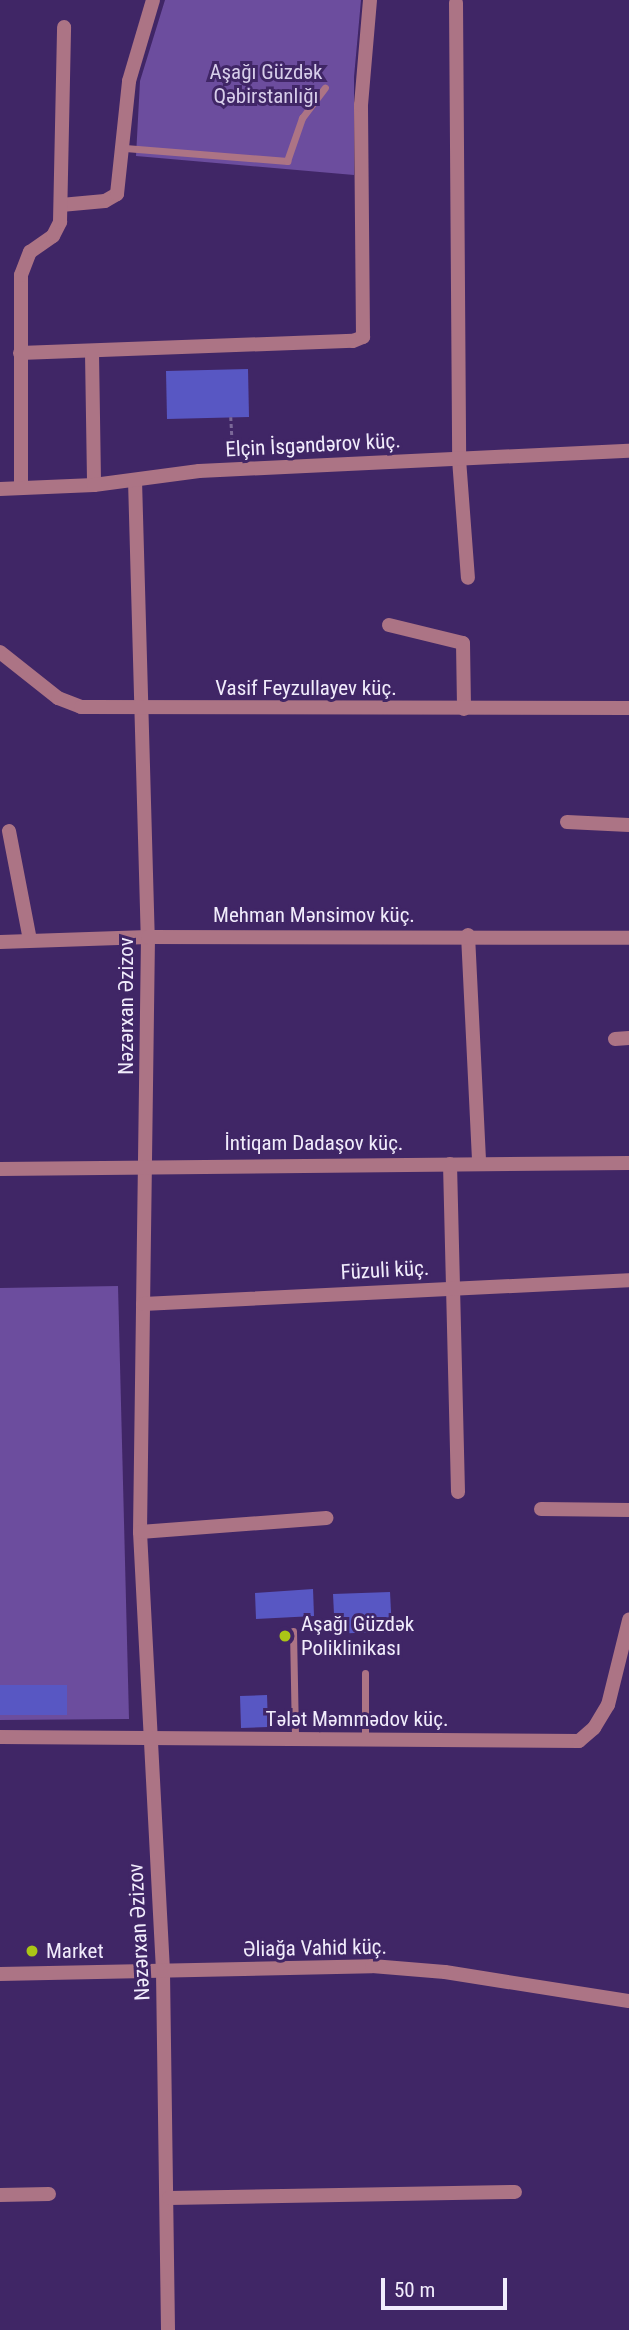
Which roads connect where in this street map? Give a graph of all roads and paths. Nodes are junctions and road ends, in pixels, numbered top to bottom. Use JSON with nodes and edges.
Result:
{"nodes":[{"id":1,"x":153,"y":0,"type":"edge"},
{"id":2,"x":370,"y":0,"type":"edge"},
{"id":3,"x":456,"y":3,"type":"dead end"},
{"id":4,"x":64,"y":27,"type":"dead end"},
{"id":5,"x":325,"y":88,"type":"dead end"},
{"id":6,"x":125,"y":148,"type":"junction"},
{"id":7,"x":61,"y":205,"type":"junction"},
{"id":8,"x":20,"y":353,"type":"junction"},
{"id":9,"x":92,"y":353,"type":"junction"},
{"id":10,"x":231,"y":418,"type":"dead end"},
{"id":11,"x":629,"y":451,"type":"edge"},
{"id":12,"x":459,"y":459,"type":"junction"},
{"id":13,"x":234,"y":470,"type":"junction"},
{"id":14,"x":135,"y":480,"type":"junction"},
{"id":15,"x":94,"y":485,"type":"junction"},
{"id":16,"x":21,"y":487,"type":"junction"},
{"id":17,"x":0,"y":489,"type":"edge"},
{"id":18,"x":468,"y":578,"type":"dead end"},
{"id":19,"x":389,"y":625,"type":"dead end"},
{"id":20,"x":0,"y":652,"type":"edge"},
{"id":21,"x":142,"y":708,"type":"junction"},
{"id":22,"x":629,"y":708,"type":"edge"},
{"id":23,"x":464,"y":709,"type":"junction"},
{"id":24,"x":567,"y":822,"type":"dead end"},
{"id":25,"x":629,"y":825,"type":"edge"},
{"id":26,"x":9,"y":831,"type":"dead end"},
{"id":27,"x":468,"y":935,"type":"junction"},
{"id":28,"x":148,"y":937,"type":"junction"},
{"id":29,"x":629,"y":938,"type":"edge"},
{"id":30,"x":30,"y":940,"type":"junction"},
{"id":31,"x":0,"y":942,"type":"edge"},
{"id":32,"x":479,"y":1163,"type":"junction"},
{"id":33,"x":629,"y":1163,"type":"edge"},
{"id":34,"x":450,"y":1164,"type":"junction"},
{"id":35,"x":146,"y":1165,"type":"junction"},
{"id":36,"x":0,"y":1169,"type":"edge"},
{"id":37,"x":628,"y":1280,"type":"edge"},
{"id":38,"x":449,"y":1287,"type":"junction"},
{"id":39,"x":144,"y":1304,"type":"junction"},
{"id":40,"x":458,"y":1492,"type":"dead end"},
{"id":41,"x":541,"y":1509,"type":"dead end"},
{"id":42,"x":629,"y":1510,"type":"edge"},
{"id":43,"x":326,"y":1518,"type":"dead end"},
{"id":44,"x":141,"y":1532,"type":"junction"},
{"id":45,"x":629,"y":1620,"type":"edge"},
{"id":46,"x":293,"y":1631,"type":"dead end"},
{"id":47,"x":365,"y":1673,"type":"dead end"},
{"id":48,"x":0,"y":1737,"type":"edge"},
{"id":49,"x":150,"y":1738,"type":"junction"},
{"id":50,"x":365,"y":1739,"type":"junction"},
{"id":51,"x":295,"y":1741,"type":"junction"},
{"id":52,"x":163,"y":1972,"type":"junction"},
{"id":53,"x":0,"y":1974,"type":"edge"},
{"id":54,"x":629,"y":2001,"type":"edge"},
{"id":55,"x":515,"y":2192,"type":"dead end"},
{"id":56,"x":49,"y":2194,"type":"dead end"},
{"id":57,"x":0,"y":2195,"type":"edge"},
{"id":58,"x":169,"y":2198,"type":"junction"},
{"id":59,"x":168,"y":2330,"type":"edge"}],
"edges":[{"from":1,"to":6,"type":"street"},
{"from":2,"to":9,"type":"street"},
{"from":3,"to":12,"type":"street"},
{"from":4,"to":7,"type":"street"},
{"from":5,"to":6,"type":"lane"},
{"from":6,"to":7,"type":"street"},
{"from":7,"to":8,"type":"street"},
{"from":8,"to":9,"type":"street"},
{"from":8,"to":16,"type":"street"},
{"from":9,"to":15,"type":"street"},
{"from":10,"to":13,"type":"path"},
{"from":11,"to":12,"type":"street","name":"Elçin İsgəndərov küç."},
{"from":12,"to":13,"type":"street","name":"Elçin İsgəndərov küç."},
{"from":12,"to":18,"type":"street"},
{"from":13,"to":14,"type":"street","name":"Elçin İsgəndərov küç."},
{"from":14,"to":15,"type":"street","name":"Elçin İsgəndərov küç."},
{"from":14,"to":21,"type":"street","name":"Nəzərxan Əzizov"},
{"from":15,"to":16,"type":"street","name":"Elçin İsgəndərov küç."},
{"from":16,"to":17,"type":"street","name":"Elçin İsgəndərov küç."},
{"from":19,"to":23,"type":"street"},
{"from":20,"to":21,"type":"street","name":"Vasif Feyzullayev küç."},
{"from":21,"to":23,"type":"street","name":"Vasif Feyzullayev küç."},
{"from":21,"to":28,"type":"street","name":"Nəzərxan Əzizov"},
{"from":22,"to":23,"type":"street","name":"Vasif Feyzullayev küç."},
{"from":24,"to":25,"type":"street"},
{"from":26,"to":30,"type":"street"},
{"from":27,"to":28,"type":"street","name":"Mehman Mənsimov küç."},
{"from":27,"to":29,"type":"street","name":"Mehman Mənsimov küç."},
{"from":27,"to":32,"type":"street"},
{"from":28,"to":30,"type":"street","name":"Mehman Mənsimov küç."},
{"from":28,"to":35,"type":"street","name":"Nəzərxan Əzizov"},
{"from":30,"to":31,"type":"street","name":"Mehman Mənsimov küç."},
{"from":32,"to":33,"type":"street","name":"İntiqam Dadaşov küç."},
{"from":32,"to":34,"type":"street","name":"İntiqam Dadaşov küç."},
{"from":34,"to":35,"type":"street","name":"İntiqam Dadaşov küç."},
{"from":34,"to":38,"type":"street"},
{"from":35,"to":36,"type":"street","name":"İntiqam Dadaşov küç."},
{"from":35,"to":39,"type":"street","name":"Nəzərxan Əzizov"},
{"from":37,"to":38,"type":"street","name":"Füzuli küç."},
{"from":38,"to":39,"type":"street","name":"Füzuli küç."},
{"from":38,"to":40,"type":"street"},
{"from":39,"to":44,"type":"street","name":"Nəzərxan Əzizov"},
{"from":41,"to":42,"type":"street"},
{"from":43,"to":44,"type":"street"},
{"from":44,"to":49,"type":"street","name":"Nəzərxan Əzizov"},
{"from":45,"to":50,"type":"street","name":"Tələt Məmmədov küç."},
{"from":46,"to":51,"type":"lane"},
{"from":47,"to":50,"type":"lane"},
{"from":48,"to":49,"type":"street","name":"Tələt Məmmədov küç."},
{"from":49,"to":51,"type":"street","name":"Tələt Məmmədov küç."},
{"from":49,"to":52,"type":"street","name":"Nəzərxan Əzizov"},
{"from":50,"to":51,"type":"street","name":"Tələt Məmmədov küç."},
{"from":52,"to":53,"type":"street","name":"Əliağa Vahid küç."},
{"from":52,"to":54,"type":"street","name":"Əliağa Vahid küç."},
{"from":52,"to":58,"type":"street","name":"Nəzərxan Əzizov"},
{"from":55,"to":58,"type":"street"},
{"from":56,"to":57,"type":"street"},
{"from":58,"to":59,"type":"street","name":"Nəzərxan Əzizov"}]}
